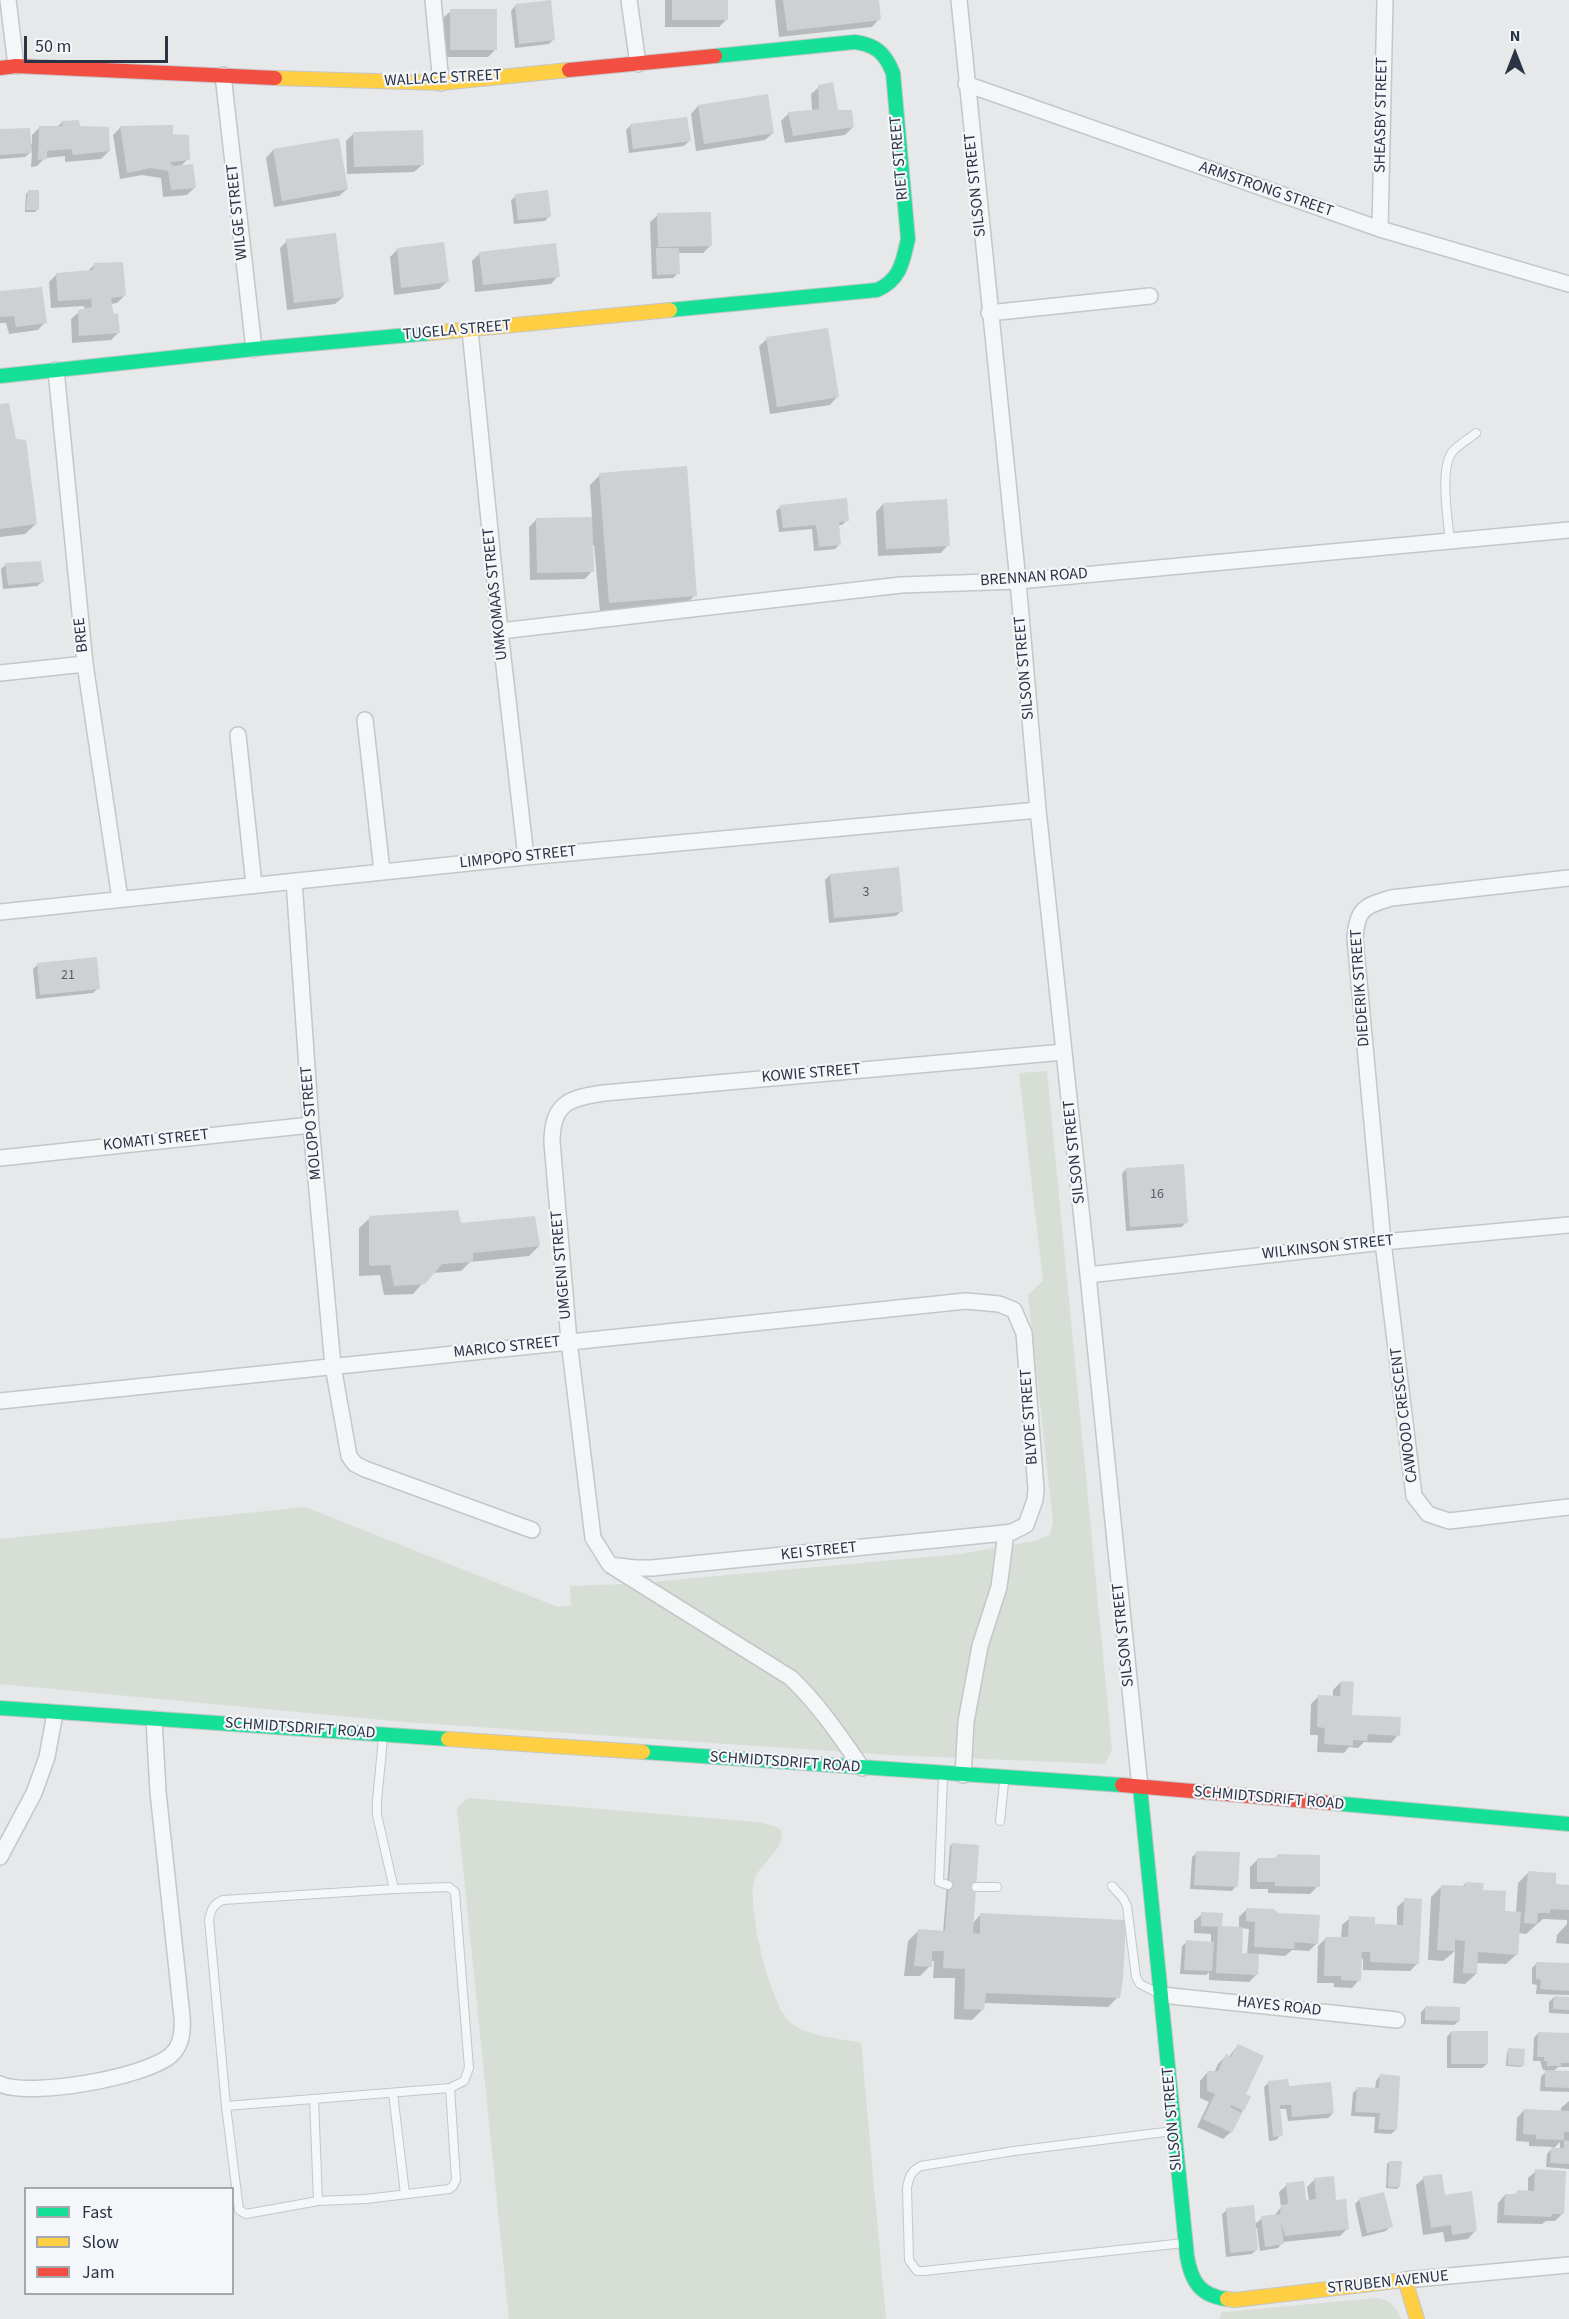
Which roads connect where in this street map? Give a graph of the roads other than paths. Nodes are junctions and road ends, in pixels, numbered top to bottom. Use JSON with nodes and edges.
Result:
{"nodes":[{"id":1,"x":8,"y":0,"type":"edge"},
{"id":2,"x":433,"y":0,"type":"edge"},
{"id":3,"x":629,"y":0,"type":"edge"},
{"id":4,"x":959,"y":0,"type":"edge"},
{"id":5,"x":1385,"y":0,"type":"edge"},
{"id":6,"x":884,"y":51,"type":"joint"},
{"id":7,"x":638,"y":64,"type":"junction"},
{"id":8,"x":16,"y":66,"type":"junction"},
{"id":9,"x":0,"y":68,"type":"edge"},
{"id":10,"x":223,"y":75,"type":"junction"},
{"id":11,"x":441,"y":82,"type":"junction"},
{"id":12,"x":966,"y":84,"type":"junction"},
{"id":13,"x":1380,"y":229,"type":"junction"},
{"id":14,"x":902,"y":266,"type":"joint"},
{"id":15,"x":1569,"y":284,"type":"edge"},
{"id":16,"x":1150,"y":296,"type":"dead end"},
{"id":17,"x":989,"y":313,"type":"junction"},
{"id":18,"x":470,"y":330,"type":"junction"},
{"id":19,"x":254,"y":349,"type":"junction"},
{"id":20,"x":56,"y":370,"type":"junction"},
{"id":21,"x":0,"y":376,"type":"edge"},
{"id":22,"x":1476,"y":433,"type":"dead end"},
{"id":23,"x":1569,"y":530,"type":"edge"},
{"id":24,"x":1450,"y":541,"type":"junction"},
{"id":25,"x":1017,"y":581,"type":"junction"},
{"id":26,"x":500,"y":631,"type":"junction"},
{"id":27,"x":85,"y":664,"type":"junction"},
{"id":28,"x":0,"y":673,"type":"edge"},
{"id":29,"x":365,"y":720,"type":"dead end"},
{"id":30,"x":238,"y":735,"type":"dead end"},
{"id":31,"x":1038,"y":810,"type":"junction"},
{"id":32,"x":526,"y":857,"type":"junction"},
{"id":33,"x":382,"y":871,"type":"junction"},
{"id":34,"x":1569,"y":878,"type":"edge"},
{"id":35,"x":294,"y":881,"type":"junction"},
{"id":36,"x":254,"y":885,"type":"junction"},
{"id":37,"x":120,"y":899,"type":"junction"},
{"id":38,"x":0,"y":912,"type":"edge"},
{"id":39,"x":1064,"y":1052,"type":"junction"},
{"id":40,"x":562,"y":1107,"type":"joint"},
{"id":41,"x":311,"y":1125,"type":"junction"},
{"id":42,"x":0,"y":1158,"type":"edge"},
{"id":43,"x":1569,"y":1225,"type":"edge"},
{"id":44,"x":1383,"y":1242,"type":"junction"},
{"id":45,"x":1088,"y":1275,"type":"junction"},
{"id":46,"x":1014,"y":1310,"type":"joint"},
{"id":47,"x":569,"y":1341,"type":"junction"},
{"id":48,"x":333,"y":1366,"type":"junction"},
{"id":49,"x":0,"y":1401,"type":"edge"},
{"id":50,"x":1569,"y":1508,"type":"edge"},
{"id":51,"x":1026,"y":1525,"type":"joint"},
{"id":52,"x":532,"y":1530,"type":"dead end"},
{"id":53,"x":1006,"y":1533,"type":"junction"},
{"id":54,"x":610,"y":1564,"type":"junction"},
{"id":55,"x":0,"y":1708,"type":"edge"},
{"id":56,"x":55,"y":1713,"type":"junction"},
{"id":57,"x":154,"y":1719,"type":"junction"},
{"id":58,"x":384,"y":1735,"type":"junction"},
{"id":59,"x":861,"y":1768,"type":"junction"},
{"id":60,"x":943,"y":1774,"type":"junction"},
{"id":61,"x":963,"y":1775,"type":"junction"},
{"id":62,"x":1004,"y":1778,"type":"junction"},
{"id":63,"x":1140,"y":1787,"type":"junction"},
{"id":64,"x":1000,"y":1821,"type":"dead end"},
{"id":65,"x":1569,"y":1824,"type":"edge"},
{"id":66,"x":0,"y":1857,"type":"edge"},
{"id":67,"x":948,"y":1885,"type":"dead end"},
{"id":68,"x":1112,"y":1886,"type":"dead end"},
{"id":69,"x":976,"y":1887,"type":"dead end"},
{"id":70,"x":997,"y":1887,"type":"dead end"},
{"id":71,"x":394,"y":1889,"type":"junction"},
{"id":72,"x":1162,"y":1995,"type":"junction"},
{"id":73,"x":1397,"y":2020,"type":"dead end"},
{"id":74,"x":0,"y":2084,"type":"edge"},
{"id":75,"x":450,"y":2088,"type":"junction"},
{"id":76,"x":393,"y":2093,"type":"junction"},
{"id":77,"x":314,"y":2099,"type":"junction"},
{"id":78,"x":226,"y":2106,"type":"junction"},
{"id":79,"x":1174,"y":2131,"type":"junction"},
{"id":80,"x":405,"y":2194,"type":"junction"},
{"id":81,"x":318,"y":2201,"type":"junction"},
{"id":82,"x":1185,"y":2243,"type":"junction"},
{"id":83,"x":1569,"y":2265,"type":"edge"},
{"id":84,"x":1405,"y":2280,"type":"junction"},
{"id":85,"x":1208,"y":2295,"type":"joint"},
{"id":86,"x":1417,"y":2319,"type":"edge"}],
"edges":[{"from":1,"to":8,"type":"street"},
{"from":2,"to":11,"type":"street"},
{"from":3,"to":7,"type":"street"},
{"from":4,"to":12,"type":"street","name":"SILSON STREET"},
{"from":5,"to":13,"type":"street","name":"SHEASBY STREET"},
{"from":6,"to":7,"type":"main road","name":"WALLACE STREET"},
{"from":6,"to":14,"type":"main road","name":"RIET STREET"},
{"from":7,"to":11,"type":"main road","name":"WALLACE STREET"},
{"from":8,"to":9,"type":"main road","name":"WALLACE STREET"},
{"from":8,"to":10,"type":"main road","name":"WALLACE STREET"},
{"from":10,"to":11,"type":"main road","name":"WALLACE STREET"},
{"from":10,"to":19,"type":"street","name":"WILGE STREET"},
{"from":12,"to":13,"type":"street","name":"ARMSTRONG STREET"},
{"from":12,"to":17,"type":"street","name":"SILSON STREET"},
{"from":13,"to":15,"type":"street","name":"ARMSTRONG STREET"},
{"from":14,"to":18,"type":"main road","name":"TUGELA STREET"},
{"from":16,"to":17,"type":"street"},
{"from":17,"to":25,"type":"street","name":"SILSON STREET"},
{"from":18,"to":19,"type":"main road","name":"TUGELA STREET"},
{"from":18,"to":26,"type":"street","name":"UMKOMAAS STREET"},
{"from":19,"to":20,"type":"main road","name":"TUGELA STREET"},
{"from":20,"to":21,"type":"main road","name":"TUGELA STREET"},
{"from":20,"to":27,"type":"street","name":"BREE"},
{"from":22,"to":24,"type":"lane"},
{"from":23,"to":24,"type":"street","name":"BRENNAN ROAD"},
{"from":24,"to":25,"type":"street","name":"BRENNAN ROAD"},
{"from":25,"to":26,"type":"street","name":"BRENNAN ROAD"},
{"from":25,"to":31,"type":"street","name":"SILSON STREET"},
{"from":26,"to":32,"type":"street","name":"UMKOMAAS STREET"},
{"from":27,"to":28,"type":"street"},
{"from":27,"to":37,"type":"street","name":"BREE"},
{"from":29,"to":33,"type":"street"},
{"from":30,"to":36,"type":"street"},
{"from":31,"to":32,"type":"street","name":"LIMPOPO STREET"},
{"from":31,"to":39,"type":"street","name":"SILSON STREET"},
{"from":32,"to":33,"type":"street","name":"LIMPOPO STREET"},
{"from":33,"to":35,"type":"street","name":"LIMPOPO STREET"},
{"from":34,"to":44,"type":"street","name":"DIEDERIK STREET"},
{"from":35,"to":36,"type":"street","name":"LIMPOPO STREET"},
{"from":35,"to":41,"type":"street","name":"MOLOPO STREET"},
{"from":36,"to":37,"type":"street","name":"LIMPOPO STREET"},
{"from":37,"to":38,"type":"street","name":"LIMPOPO STREET"},
{"from":39,"to":40,"type":"street","name":"KOWIE STREET"},
{"from":39,"to":45,"type":"street","name":"SILSON STREET"},
{"from":40,"to":47,"type":"street","name":"UMGENI STREET"},
{"from":41,"to":42,"type":"street","name":"KOMATI STREET"},
{"from":41,"to":48,"type":"street","name":"MOLOPO STREET"},
{"from":43,"to":44,"type":"street","name":"WILKINSON STREET"},
{"from":44,"to":45,"type":"street","name":"WILKINSON STREET"},
{"from":44,"to":50,"type":"street","name":"CAWOOD CRESCENT"},
{"from":45,"to":63,"type":"street","name":"SILSON STREET"},
{"from":46,"to":47,"type":"street","name":"MARICO STREET"},
{"from":46,"to":51,"type":"street","name":"BLYDE STREET"},
{"from":47,"to":48,"type":"street","name":"MARICO STREET"},
{"from":47,"to":54,"type":"street","name":"UMGENI STREET"},
{"from":48,"to":49,"type":"street","name":"MARICO STREET"},
{"from":48,"to":52,"type":"street","name":"MOLOPO STREET"},
{"from":51,"to":53,"type":"street","name":"KEI STREET"},
{"from":53,"to":54,"type":"street","name":"KEI STREET"},
{"from":53,"to":61,"type":"street"},
{"from":54,"to":59,"type":"street"},
{"from":55,"to":56,"type":"main road","name":"SCHMIDTSDRIFT ROAD"},
{"from":56,"to":57,"type":"main road","name":"SCHMIDTSDRIFT ROAD"},
{"from":56,"to":66,"type":"street"},
{"from":57,"to":58,"type":"main road","name":"SCHMIDTSDRIFT ROAD"},
{"from":57,"to":74,"type":"street"},
{"from":58,"to":59,"type":"main road","name":"SCHMIDTSDRIFT ROAD"},
{"from":58,"to":71,"type":"lane"},
{"from":59,"to":60,"type":"main road","name":"SCHMIDTSDRIFT ROAD"},
{"from":60,"to":61,"type":"main road","name":"SCHMIDTSDRIFT ROAD"},
{"from":60,"to":67,"type":"lane"},
{"from":61,"to":62,"type":"main road","name":"SCHMIDTSDRIFT ROAD"},
{"from":62,"to":63,"type":"main road","name":"SCHMIDTSDRIFT ROAD"},
{"from":62,"to":64,"type":"lane"},
{"from":63,"to":65,"type":"main road","name":"SCHMIDTSDRIFT ROAD"},
{"from":63,"to":72,"type":"main road","name":"SILSON STREET"},
{"from":68,"to":72,"type":"lane"},
{"from":69,"to":70,"type":"lane"},
{"from":71,"to":75,"type":"lane"},
{"from":71,"to":78,"type":"lane"},
{"from":72,"to":73,"type":"street","name":"HAYES ROAD"},
{"from":72,"to":79,"type":"main road","name":"SILSON STREET"},
{"from":75,"to":76,"type":"lane"},
{"from":75,"to":80,"type":"lane"},
{"from":76,"to":77,"type":"lane"},
{"from":76,"to":80,"type":"lane"},
{"from":77,"to":78,"type":"lane"},
{"from":77,"to":81,"type":"lane"},
{"from":78,"to":81,"type":"lane"},
{"from":79,"to":82,"type":"main road","name":"SILSON STREET"},
{"from":79,"to":82,"type":"lane"},
{"from":80,"to":81,"type":"lane"},
{"from":82,"to":85,"type":"main road","name":"SILSON STREET"},
{"from":83,"to":84,"type":"street","name":"STRUBEN AVENUE"},
{"from":84,"to":85,"type":"main road","name":"STRUBEN AVENUE"},
{"from":84,"to":86,"type":"main road"}]}
